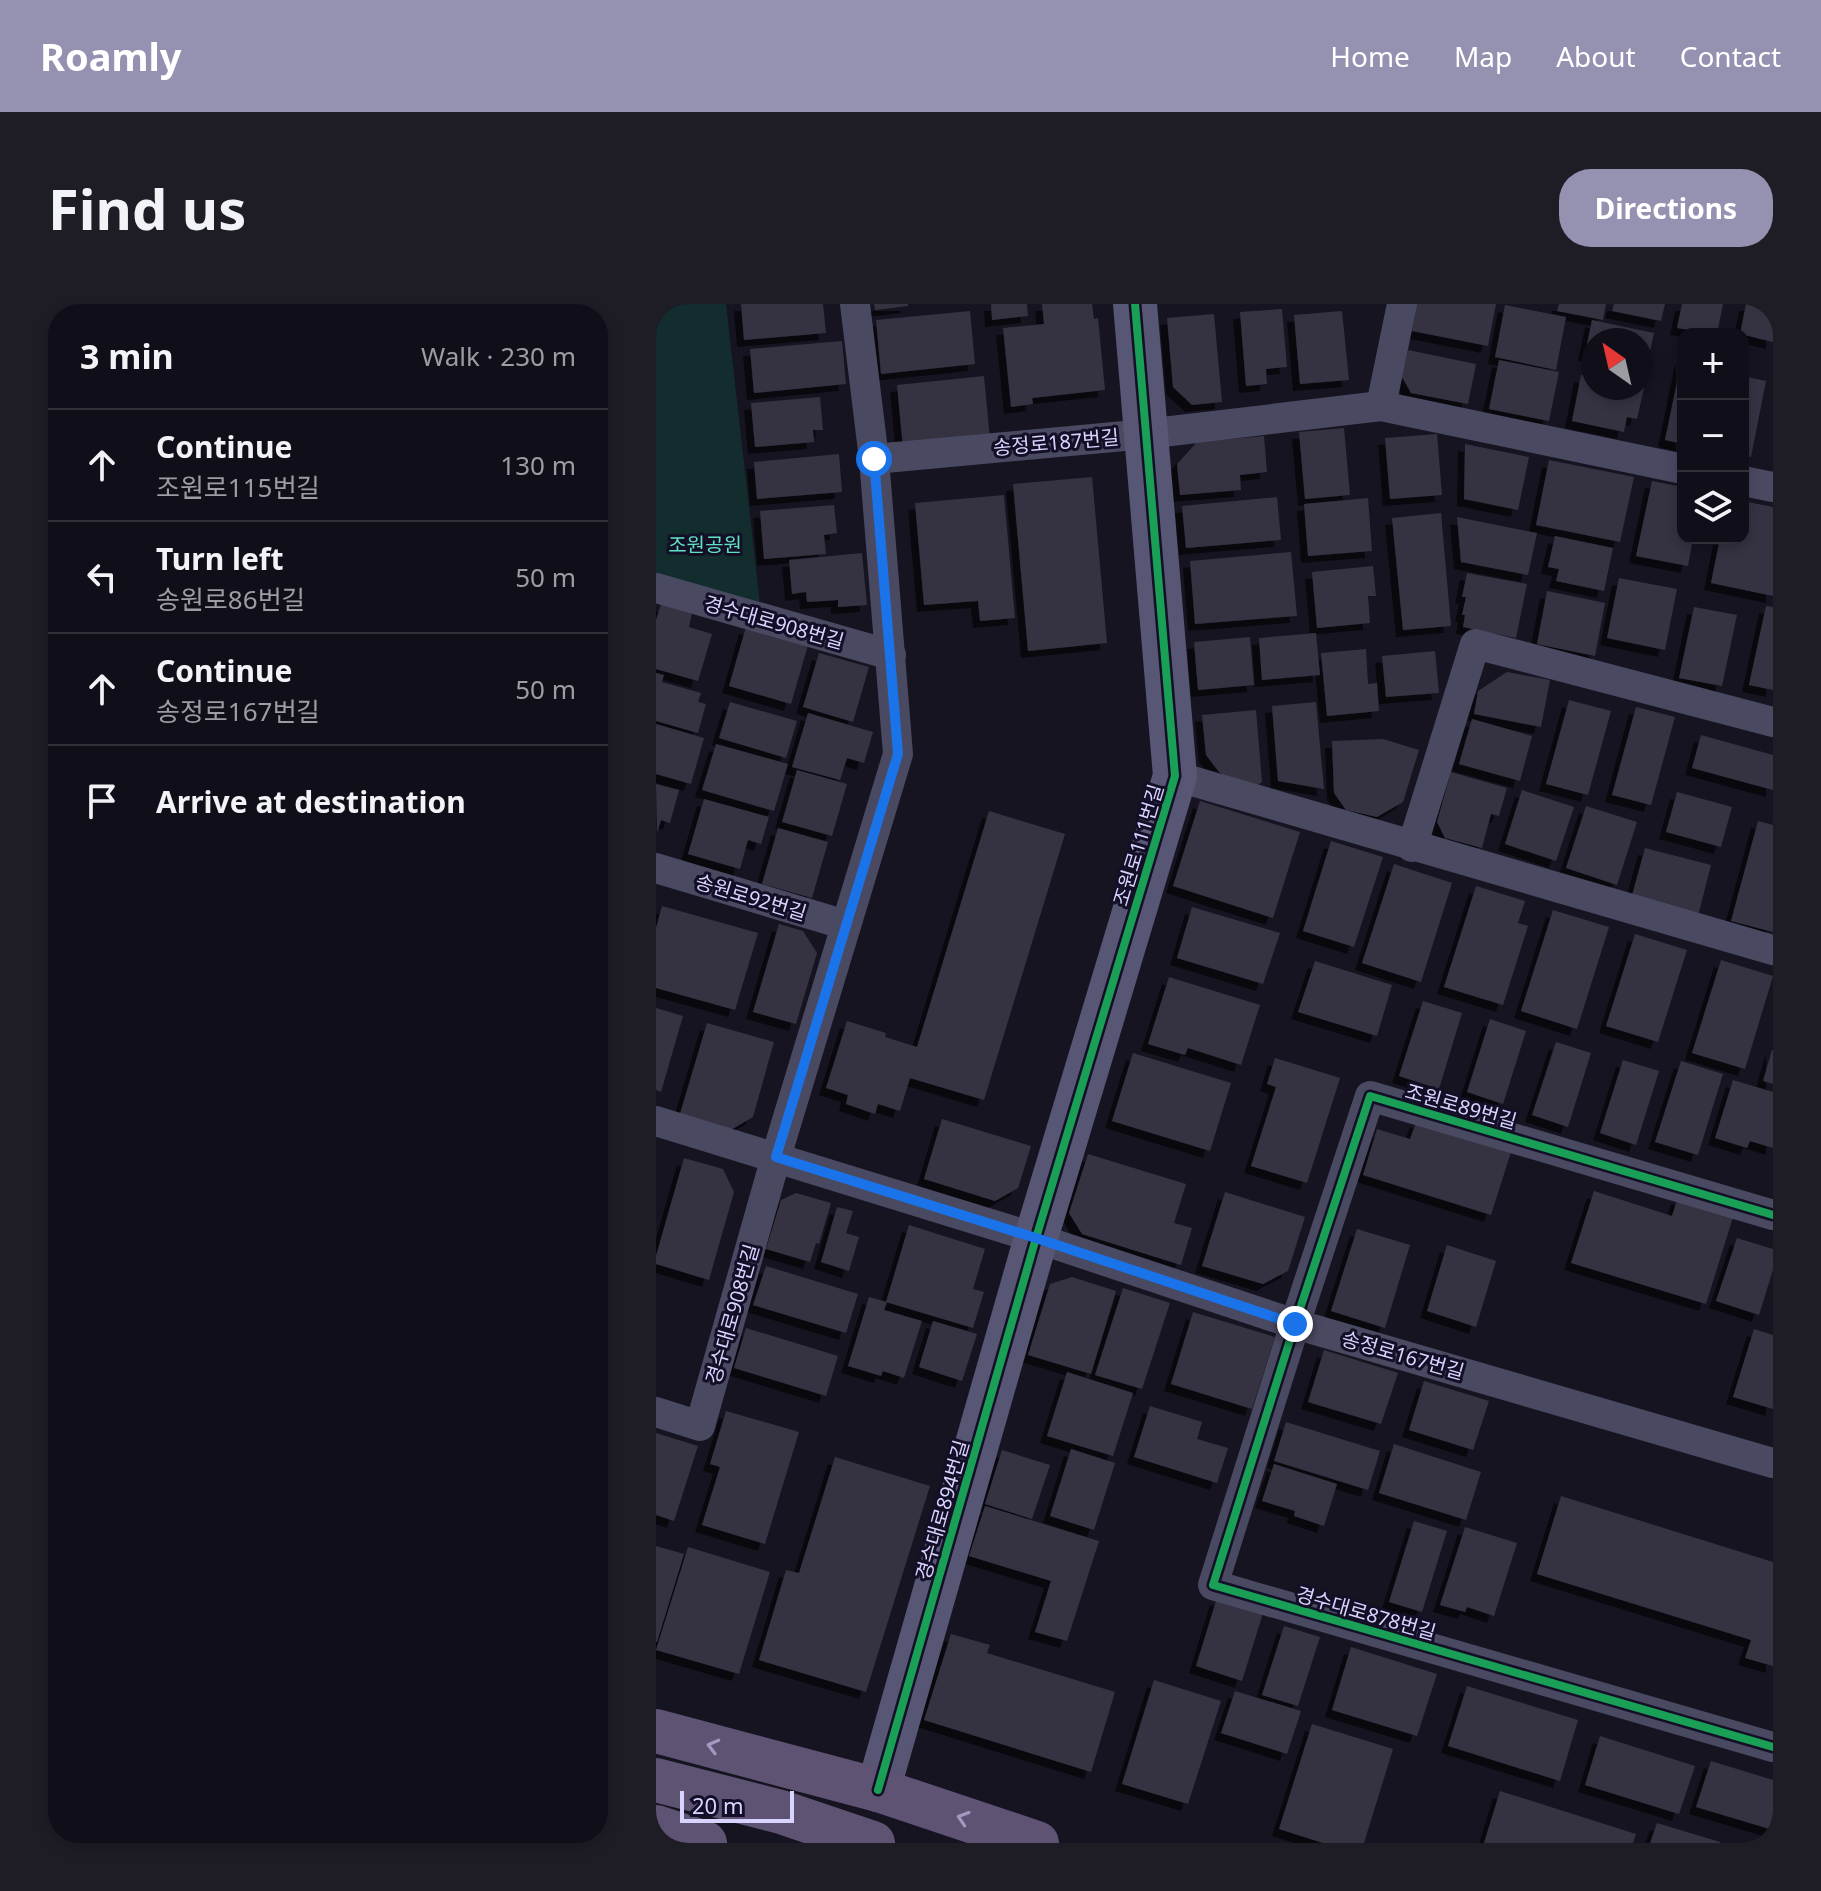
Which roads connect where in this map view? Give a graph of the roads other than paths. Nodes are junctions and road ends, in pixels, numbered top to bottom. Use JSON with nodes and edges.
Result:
{"nodes":[{"id":1,"x":855,"y":304,"type":"edge"},
{"id":2,"x":1135,"y":304,"type":"edge"},
{"id":3,"x":1402,"y":304,"type":"edge"},
{"id":4,"x":1381,"y":406,"type":"junction"},
{"id":5,"x":1146,"y":434,"type":"junction"},
{"id":6,"x":874,"y":459,"type":"junction"},
{"id":7,"x":1677,"y":468,"type":"edge"},
{"id":8,"x":1749,"y":482,"type":"edge"},
{"id":9,"x":1773,"y":487,"type":"edge"},
{"id":10,"x":656,"y":588,"type":"edge"},
{"id":11,"x":891,"y":655,"type":"junction"},
{"id":12,"x":1773,"y":722,"type":"edge"},
{"id":13,"x":1175,"y":776,"type":"junction"},
{"id":14,"x":1412,"y":847,"type":"junction"},
{"id":15,"x":656,"y":868,"type":"edge"},
{"id":16,"x":846,"y":925,"type":"junction"},
{"id":17,"x":1773,"y":950,"type":"edge"},
{"id":18,"x":656,"y":1121,"type":"edge"},
{"id":19,"x":776,"y":1157,"type":"junction"},
{"id":20,"x":1773,"y":1215,"type":"edge"},
{"id":21,"x":1036,"y":1238,"type":"junction"},
{"id":22,"x":1295,"y":1324,"type":"junction"},
{"id":23,"x":656,"y":1412,"type":"edge"},
{"id":24,"x":1773,"y":1463,"type":"edge"},
{"id":25,"x":656,"y":1731,"type":"edge"},
{"id":26,"x":1773,"y":1747,"type":"edge"},
{"id":27,"x":656,"y":1780,"type":"edge"},
{"id":28,"x":878,"y":1790,"type":"junction"},
{"id":29,"x":656,"y":1827,"type":"edge"},
{"id":30,"x":705,"y":1843,"type":"edge"},
{"id":31,"x":873,"y":1843,"type":"edge"},
{"id":32,"x":1037,"y":1843,"type":"edge"}],
"edges":[{"from":1,"to":6,"type":"street"},
{"from":2,"to":5,"type":"street","name":"조원로111번길"},
{"from":3,"to":4,"type":"street"},
{"from":4,"to":5,"type":"street","name":"송정로187번길"},
{"from":4,"to":7,"type":"street","name":"송정로187번길"},
{"from":5,"to":6,"type":"street","name":"송정로187번길"},
{"from":5,"to":13,"type":"street","name":"조원로111번길"},
{"from":6,"to":11,"type":"street"},
{"from":8,"to":9,"type":"street"},
{"from":10,"to":11,"type":"street","name":"경수대로908번길"},
{"from":11,"to":16,"type":"street"},
{"from":12,"to":14,"type":"street"},
{"from":13,"to":14,"type":"street","name":"조원로111번길"},
{"from":13,"to":21,"type":"street","name":"조원로111번길"},
{"from":14,"to":17,"type":"street","name":"조원로111번길"},
{"from":15,"to":16,"type":"street","name":"송원로92번길"},
{"from":16,"to":19,"type":"street"},
{"from":18,"to":19,"type":"street","name":"송정로167번길"},
{"from":19,"to":21,"type":"street","name":"송정로167번길"},
{"from":19,"to":23,"type":"street","name":"경수대로908번길"},
{"from":20,"to":22,"type":"street","name":"조원로89번길"},
{"from":21,"to":22,"type":"street","name":"송정로167번길"},
{"from":21,"to":28,"type":"street","name":"경수대로894번길"},
{"from":22,"to":24,"type":"street","name":"송정로167번길"},
{"from":22,"to":26,"type":"street","name":"경수대로878번길"},
{"from":28,"to":25,"type":"main road","one_way":true},
{"from":27,"to":31,"type":"main road"},
{"from":32,"to":28,"type":"main road","one_way":true},
{"from":29,"to":30,"type":"main road"}]}
